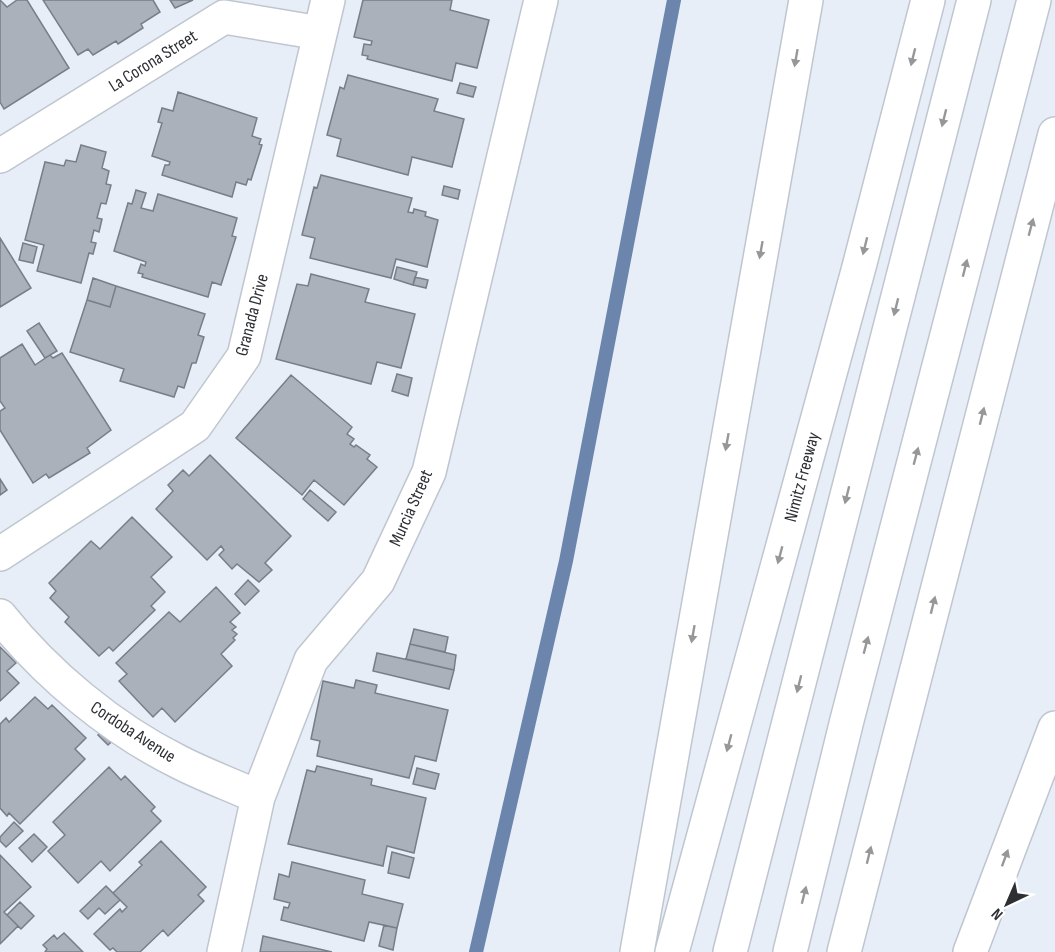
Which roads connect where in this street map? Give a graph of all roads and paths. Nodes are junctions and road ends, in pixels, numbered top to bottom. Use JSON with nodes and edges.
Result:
{"nodes":[{"id":1,"x":328,"y":0,"type":"edge"},
{"id":2,"x":541,"y":0,"type":"edge"},
{"id":3,"x":806,"y":0,"type":"edge"},
{"id":4,"x":928,"y":0,"type":"edge"},
{"id":5,"x":974,"y":0,"type":"edge"},
{"id":6,"x":1034,"y":0,"type":"edge"},
{"id":7,"x":320,"y":33,"type":"junction"},
{"id":8,"x":1055,"y":134,"type":"edge"},
{"id":9,"x":0,"y":156,"type":"edge"},
{"id":10,"x":0,"y":554,"type":"edge"},
{"id":11,"x":0,"y":616,"type":"edge"},
{"id":12,"x":1055,"y":729,"type":"edge"},
{"id":13,"x":258,"y":797,"type":"junction"},
{"id":14,"x":224,"y":952,"type":"edge"},
{"id":15,"x":636,"y":952,"type":"edge"},
{"id":16,"x":672,"y":952,"type":"edge"},
{"id":17,"x":730,"y":952,"type":"edge"},
{"id":18,"x":790,"y":952,"type":"edge"},
{"id":19,"x":844,"y":952,"type":"edge"},
{"id":20,"x":970,"y":952,"type":"edge"}],
"edges":[{"from":1,"to":7,"type":"main road","name":"Granada Drive"},
{"from":2,"to":13,"type":"main road","name":"Murcia Street"},
{"from":3,"to":15,"type":"main road","one_way":true},
{"from":4,"to":16,"type":"main road","name":"Nimitz Freeway","one_way":true},
{"from":5,"to":17,"type":"main road","one_way":true},
{"from":18,"to":6,"type":"main road","one_way":true},
{"from":7,"to":9,"type":"main road","name":"La Corona Street"},
{"from":7,"to":10,"type":"main road","name":"Granada Drive"},
{"from":19,"to":8,"type":"main road","one_way":true},
{"from":11,"to":13,"type":"main road","name":"Cordoba Avenue"},
{"from":20,"to":12,"type":"main road","one_way":true},
{"from":13,"to":14,"type":"main road","name":"Murcia Street"}]}
